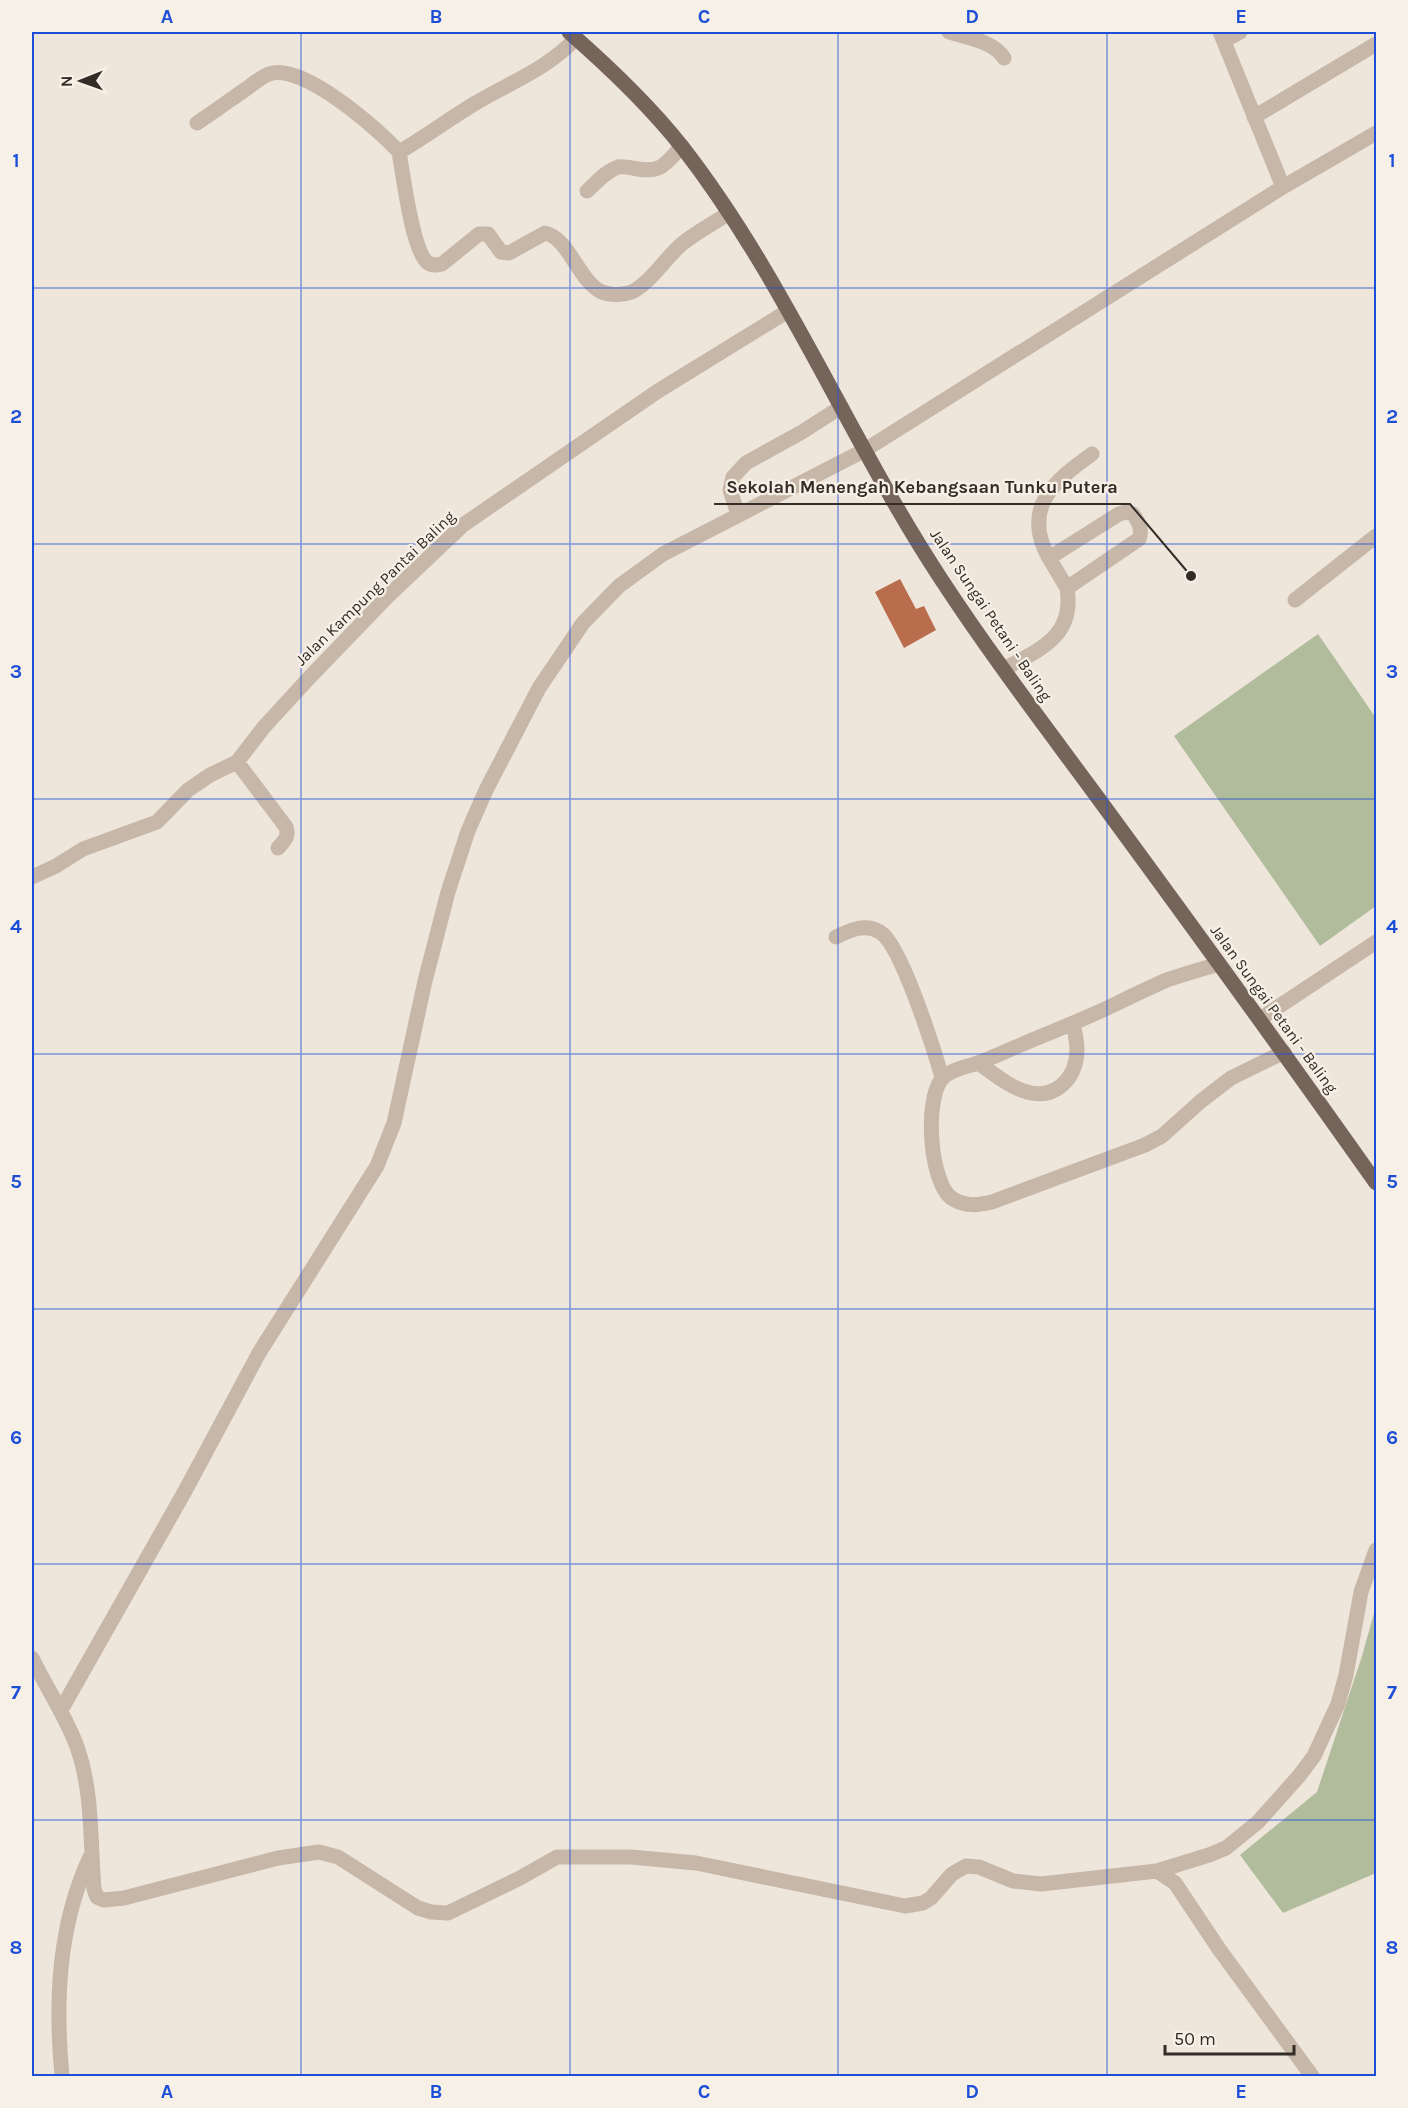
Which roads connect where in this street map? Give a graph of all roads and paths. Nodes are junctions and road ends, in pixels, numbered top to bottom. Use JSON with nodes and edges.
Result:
{"nodes":[{"id":1,"x":949,"y":32,"type":"edge"},
{"id":2,"x":1240,"y":32,"type":"edge"},
{"id":3,"x":573,"y":35,"type":"edge"},
{"id":4,"x":1222,"y":36,"type":"edge"},
{"id":5,"x":1377,"y":44,"type":"edge"},
{"id":6,"x":1004,"y":58,"type":"dead end"},
{"id":7,"x":1254,"y":117,"type":"junction"},
{"id":8,"x":197,"y":123,"type":"dead end"},
{"id":9,"x":1377,"y":133,"type":"edge"},
{"id":10,"x":682,"y":146,"type":"junction"},
{"id":11,"x":399,"y":152,"type":"junction"},
{"id":12,"x":1283,"y":187,"type":"junction"},
{"id":13,"x":587,"y":191,"type":"dead end"},
{"id":14,"x":729,"y":213,"type":"junction"},
{"id":15,"x":788,"y":311,"type":"junction"},
{"id":16,"x":841,"y":407,"type":"junction"},
{"id":17,"x":865,"y":450,"type":"junction"},
{"id":18,"x":1092,"y":454,"type":"dead end"},
{"id":19,"x":738,"y":514,"type":"junction"},
{"id":20,"x":1377,"y":536,"type":"edge"},
{"id":21,"x":1049,"y":558,"type":"junction"},
{"id":22,"x":1067,"y":588,"type":"junction"},
{"id":23,"x":1294,"y":600,"type":"dead end"},
{"id":24,"x":1004,"y":669,"type":"junction"},
{"id":25,"x":237,"y":762,"type":"junction"},
{"id":26,"x":278,"y":848,"type":"dead end"},
{"id":27,"x":32,"y":877,"type":"edge"},
{"id":28,"x":836,"y":937,"type":"dead end"},
{"id":29,"x":1377,"y":942,"type":"edge"},
{"id":30,"x":1219,"y":964,"type":"junction"},
{"id":31,"x":1260,"y":1019,"type":"junction"},
{"id":32,"x":1073,"y":1023,"type":"junction"},
{"id":33,"x":1284,"y":1052,"type":"junction"},
{"id":34,"x":978,"y":1063,"type":"junction"},
{"id":35,"x":942,"y":1077,"type":"junction"},
{"id":36,"x":1377,"y":1183,"type":"edge"},
{"id":37,"x":1377,"y":1550,"type":"edge"},
{"id":38,"x":32,"y":1658,"type":"edge"},
{"id":39,"x":61,"y":1710,"type":"junction"},
{"id":40,"x":91,"y":1854,"type":"junction"},
{"id":41,"x":1157,"y":1871,"type":"junction"},
{"id":42,"x":62,"y":2076,"type":"edge"},
{"id":43,"x":1312,"y":2076,"type":"edge"}],
"edges":[{"from":1,"to":6,"type":"street"},
{"from":2,"to":4,"type":"street"},
{"from":3,"to":10,"type":"main road","name":"Jalan Sungai Petani - Baling"},
{"from":3,"to":11,"type":"street"},
{"from":4,"to":7,"type":"street"},
{"from":5,"to":7,"type":"street"},
{"from":7,"to":12,"type":"street"},
{"from":8,"to":11,"type":"street"},
{"from":9,"to":12,"type":"street"},
{"from":10,"to":13,"type":"street"},
{"from":10,"to":14,"type":"main road","name":"Jalan Sungai Petani - Baling"},
{"from":11,"to":14,"type":"street"},
{"from":12,"to":17,"type":"street"},
{"from":14,"to":15,"type":"main road","name":"Jalan Sungai Petani - Baling"},
{"from":15,"to":16,"type":"main road","name":"Jalan Sungai Petani - Baling"},
{"from":15,"to":25,"type":"street","name":"Jalan Kampung Pantai Baling"},
{"from":16,"to":17,"type":"main road","name":"Jalan Sungai Petani - Baling"},
{"from":16,"to":19,"type":"street"},
{"from":17,"to":19,"type":"street"},
{"from":17,"to":24,"type":"main road","name":"Jalan Sungai Petani - Baling"},
{"from":18,"to":21,"type":"street"},
{"from":19,"to":39,"type":"street"},
{"from":20,"to":23,"type":"street"},
{"from":21,"to":22,"type":"street"},
{"from":21,"to":22,"type":"street"},
{"from":22,"to":24,"type":"street"},
{"from":24,"to":30,"type":"main road","name":"Jalan Sungai Petani - Baling"},
{"from":25,"to":26,"type":"street"},
{"from":25,"to":27,"type":"street","name":"Jalan Kampung Pantai Baling"},
{"from":28,"to":35,"type":"street"},
{"from":29,"to":31,"type":"street"},
{"from":30,"to":31,"type":"main road","name":"Jalan Sungai Petani - Baling"},
{"from":30,"to":32,"type":"street"},
{"from":31,"to":33,"type":"main road","name":"Jalan Sungai Petani - Baling"},
{"from":32,"to":34,"type":"street"},
{"from":32,"to":34,"type":"street"},
{"from":33,"to":35,"type":"street"},
{"from":33,"to":36,"type":"main road","name":"Jalan Sungai Petani - Baling"},
{"from":34,"to":35,"type":"street"},
{"from":37,"to":41,"type":"street"},
{"from":38,"to":39,"type":"street"},
{"from":39,"to":40,"type":"street"},
{"from":40,"to":41,"type":"street"},
{"from":40,"to":42,"type":"street"},
{"from":41,"to":43,"type":"street"}]}
